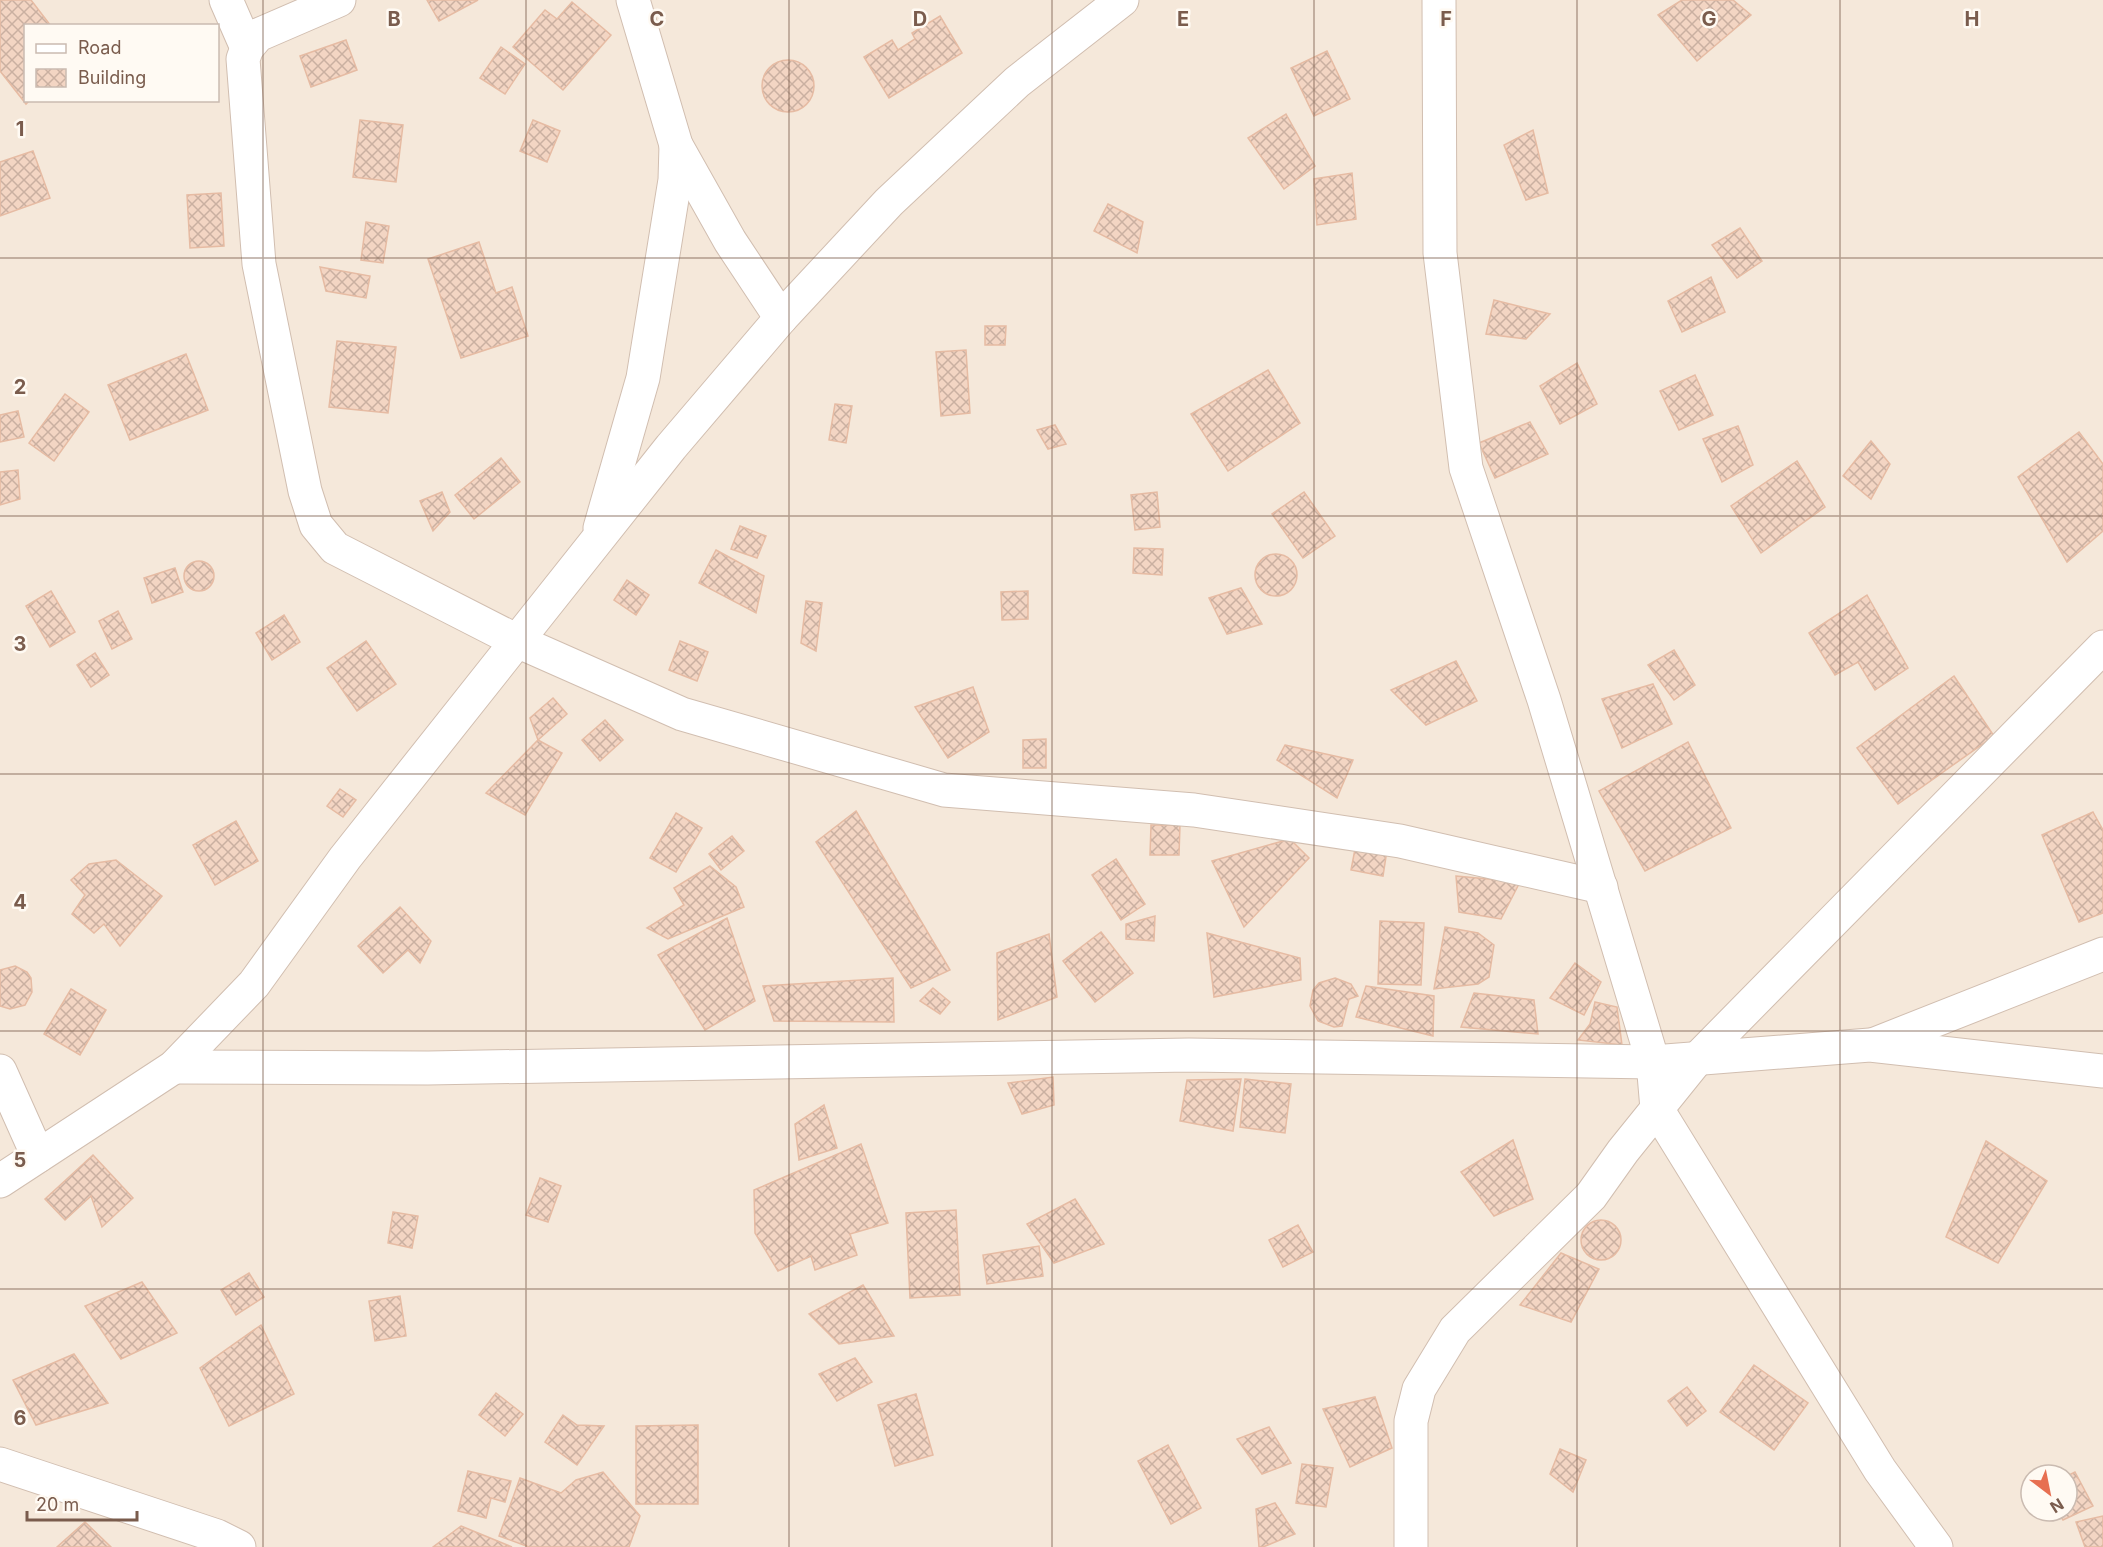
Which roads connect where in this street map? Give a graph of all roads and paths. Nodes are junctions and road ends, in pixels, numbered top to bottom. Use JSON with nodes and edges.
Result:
{"nodes":[{"id":1,"x":226,"y":0,"type":"edge"},
{"id":2,"x":339,"y":0,"type":"edge"},
{"id":3,"x":633,"y":0,"type":"edge"},
{"id":4,"x":1122,"y":0,"type":"edge"},
{"id":5,"x":1439,"y":0,"type":"edge"},
{"id":6,"x":247,"y":48,"type":"junction"},
{"id":7,"x":676,"y":145,"type":"junction"},
{"id":8,"x":782,"y":318,"type":"junction"},
{"id":9,"x":595,"y":543,"type":"junction"},
{"id":10,"x":517,"y":641,"type":"junction"},
{"id":11,"x":2103,"y":647,"type":"edge"},
{"id":12,"x":1601,"y":887,"type":"junction"},
{"id":13,"x":2103,"y":954,"type":"edge"},
{"id":14,"x":1870,"y":1045,"type":"junction"},
{"id":15,"x":1698,"y":1058,"type":"junction"},
{"id":16,"x":1653,"y":1062,"type":"junction"},
{"id":17,"x":174,"y":1067,"type":"junction"},
{"id":18,"x":0,"y":1071,"type":"edge"},
{"id":19,"x":2103,"y":1071,"type":"edge"},
{"id":20,"x":1657,"y":1108,"type":"junction"},
{"id":21,"x":38,"y":1156,"type":"junction"},
{"id":22,"x":0,"y":1181,"type":"edge"},
{"id":23,"x":0,"y":1464,"type":"edge"},
{"id":24,"x":239,"y":1547,"type":"edge"},
{"id":25,"x":1411,"y":1547,"type":"edge"},
{"id":26,"x":1936,"y":1547,"type":"edge"}],
"edges":[{"from":1,"to":6,"type":"street"},
{"from":2,"to":6,"type":"street"},
{"from":3,"to":7,"type":"street"},
{"from":4,"to":8,"type":"street"},
{"from":5,"to":12,"type":"street"},
{"from":6,"to":10,"type":"street"},
{"from":7,"to":8,"type":"street"},
{"from":7,"to":9,"type":"street"},
{"from":8,"to":9,"type":"street"},
{"from":9,"to":10,"type":"street"},
{"from":10,"to":12,"type":"street"},
{"from":10,"to":17,"type":"street"},
{"from":11,"to":15,"type":"street"},
{"from":12,"to":16,"type":"street"},
{"from":13,"to":14,"type":"street"},
{"from":14,"to":15,"type":"street"},
{"from":14,"to":19,"type":"street"},
{"from":15,"to":16,"type":"street"},
{"from":15,"to":20,"type":"street"},
{"from":16,"to":17,"type":"street"},
{"from":16,"to":20,"type":"street"},
{"from":17,"to":21,"type":"street"},
{"from":18,"to":21,"type":"street"},
{"from":20,"to":25,"type":"street"},
{"from":20,"to":26,"type":"street"},
{"from":21,"to":22,"type":"street"},
{"from":23,"to":24,"type":"street"}]}
